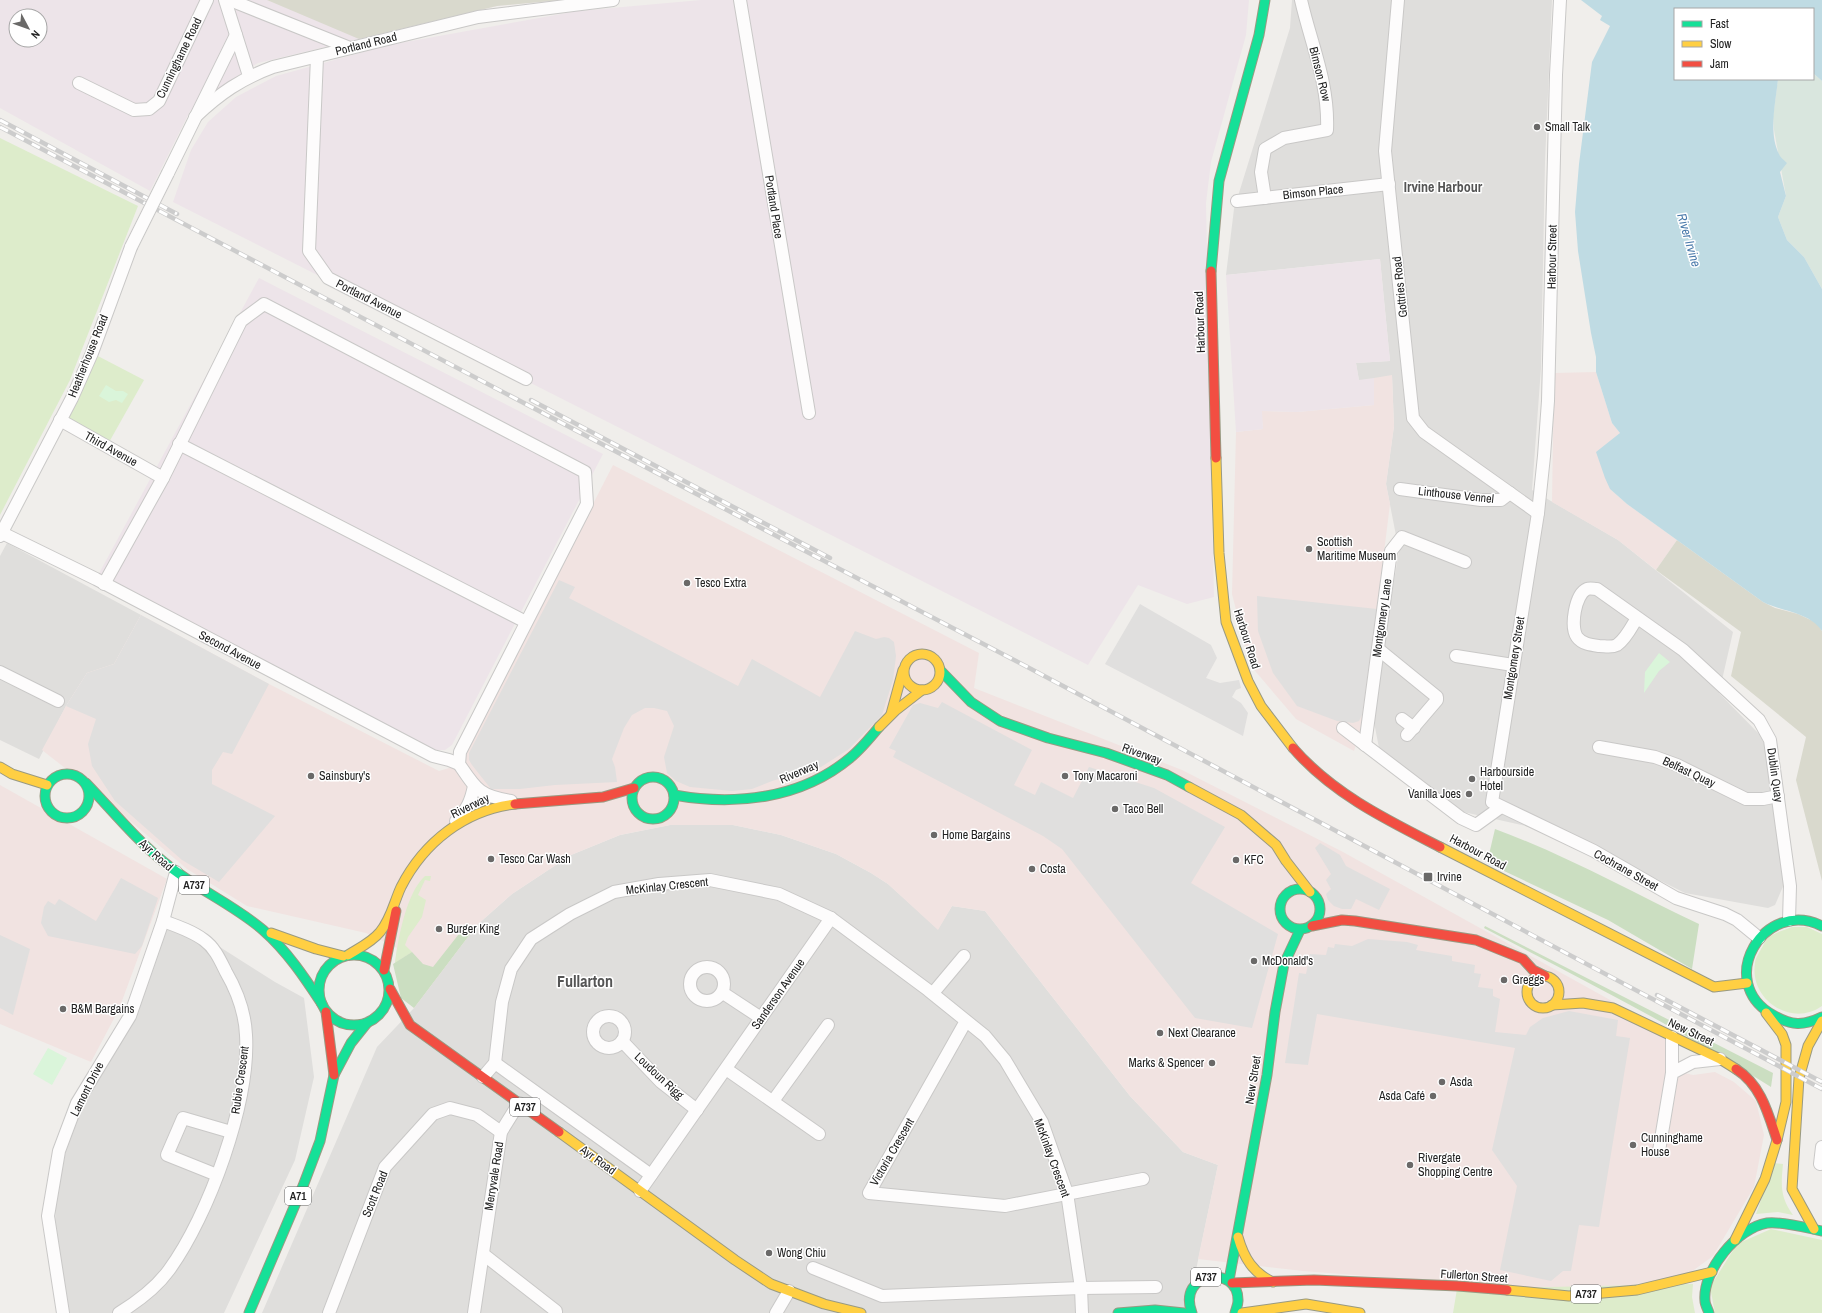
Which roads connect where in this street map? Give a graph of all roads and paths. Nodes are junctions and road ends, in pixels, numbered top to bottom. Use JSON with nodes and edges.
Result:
{"nodes":[{"id":1,"x":207,"y":0,"type":"edge"},
{"id":2,"x":225,"y":0,"type":"edge"},
{"id":3,"x":230,"y":0,"type":"edge"},
{"id":4,"x":613,"y":0,"type":"edge"},
{"id":5,"x":740,"y":0,"type":"edge"},
{"id":6,"x":1260,"y":0,"type":"edge"},
{"id":7,"x":1265,"y":0,"type":"edge"},
{"id":8,"x":1301,"y":0,"type":"edge"},
{"id":9,"x":1398,"y":0,"type":"edge"},
{"id":10,"x":1560,"y":0,"type":"edge"},
{"id":11,"x":1262,"y":10,"type":"junction"},
{"id":12,"x":236,"y":35,"type":"junction"},
{"id":13,"x":350,"y":48,"type":"junction"},
{"id":14,"x":317,"y":57,"type":"junction"},
{"id":15,"x":249,"y":76,"type":"junction"},
{"id":16,"x":78,"y":83,"type":"dead end"},
{"id":17,"x":195,"y":117,"type":"junction"},
{"id":18,"x":168,"y":173,"type":"joint"},
{"id":19,"x":1389,"y":184,"type":"junction"},
{"id":20,"x":1265,"y":198,"type":"junction"},
{"id":21,"x":1237,"y":201,"type":"dead end"},
{"id":22,"x":526,"y":379,"type":"dead end"},
{"id":23,"x":809,"y":413,"type":"dead end"},
{"id":24,"x":60,"y":420,"type":"junction"},
{"id":25,"x":179,"y":444,"type":"junction"},
{"id":26,"x":163,"y":478,"type":"junction"},
{"id":27,"x":1400,"y":489,"type":"dead end"},
{"id":28,"x":1510,"y":493,"type":"junction"},
{"id":29,"x":1538,"y":513,"type":"junction"},
{"id":30,"x":1,"y":535,"type":"edge"},
{"id":31,"x":1465,"y":562,"type":"dead end"},
{"id":32,"x":104,"y":584,"type":"junction"},
{"id":33,"x":1638,"y":618,"type":"junction"},
{"id":34,"x":526,"y":622,"type":"junction"},
{"id":35,"x":1378,"y":649,"type":"junction"},
{"id":36,"x":1456,"y":656,"type":"dead end"},
{"id":37,"x":1513,"y":665,"type":"junction"},
{"id":38,"x":903,"y":670,"type":"junction"},
{"id":39,"x":940,"y":670,"type":"junction"},
{"id":40,"x":0,"y":672,"type":"edge"},
{"id":41,"x":924,"y":690,"type":"junction"},
{"id":42,"x":940,"y":693,"type":"dead end"},
{"id":43,"x":953,"y":696,"type":"dead end"},
{"id":44,"x":58,"y":701,"type":"dead end"},
{"id":45,"x":971,"y":702,"type":"junction"},
{"id":46,"x":891,"y":714,"type":"junction"},
{"id":47,"x":1402,"y":720,"type":"dead end"},
{"id":48,"x":1343,"y":728,"type":"dead end"},
{"id":49,"x":1365,"y":745,"type":"junction"},
{"id":50,"x":1599,"y":747,"type":"dead end"},
{"id":51,"x":459,"y":764,"type":"junction"},
{"id":52,"x":0,"y":767,"type":"edge"},
{"id":53,"x":12,"y":774,"type":"junction"},
{"id":54,"x":86,"y":783,"type":"junction"},
{"id":55,"x":47,"y":785,"type":"junction"},
{"id":56,"x":474,"y":786,"type":"junction"},
{"id":57,"x":634,"y":788,"type":"junction"},
{"id":58,"x":674,"y":795,"type":"junction"},
{"id":59,"x":1778,"y":796,"type":"junction"},
{"id":60,"x":600,"y":798,"type":"junction"},
{"id":61,"x":692,"y":799,"type":"junction"},
{"id":62,"x":521,"y":802,"type":"junction"},
{"id":63,"x":46,"y":805,"type":"junction"},
{"id":64,"x":1496,"y":805,"type":"junction"},
{"id":65,"x":672,"y":806,"type":"junction"},
{"id":66,"x":634,"y":808,"type":"junction"},
{"id":67,"x":111,"y":822,"type":"dead end"},
{"id":68,"x":131,"y":832,"type":"junction"},
{"id":69,"x":443,"y":835,"type":"junction"},
{"id":70,"x":1286,"y":861,"type":"junction"},
{"id":71,"x":176,"y":872,"type":"junction"},
{"id":72,"x":189,"y":881,"type":"junction"},
{"id":73,"x":1288,"y":884,"type":"junction"},
{"id":74,"x":401,"y":888,"type":"junction"},
{"id":75,"x":1310,"y":892,"type":"junction"},
{"id":76,"x":170,"y":899,"type":"junction"},
{"id":77,"x":1319,"y":902,"type":"junction"},
{"id":78,"x":831,"y":918,"type":"junction"},
{"id":79,"x":1342,"y":920,"type":"junction"},
{"id":80,"x":1789,"y":920,"type":"junction"},
{"id":81,"x":163,"y":921,"type":"junction"},
{"id":82,"x":1312,"y":926,"type":"junction"},
{"id":83,"x":1822,"y":926,"type":"edge"},
{"id":84,"x":263,"y":930,"type":"junction"},
{"id":85,"x":1300,"y":930,"type":"junction"},
{"id":86,"x":1759,"y":938,"type":"junction"},
{"id":87,"x":1509,"y":954,"type":"junction"},
{"id":88,"x":345,"y":955,"type":"junction"},
{"id":89,"x":964,"y":956,"type":"dead end"},
{"id":90,"x":384,"y":970,"type":"junction"},
{"id":91,"x":1545,"y":976,"type":"junction"},
{"id":92,"x":1747,"y":983,"type":"junction"},
{"id":93,"x":1528,"y":988,"type":"junction"},
{"id":94,"x":390,"y":989,"type":"junction"},
{"id":95,"x":723,"y":993,"type":"dead end"},
{"id":96,"x":933,"y":994,"type":"junction"},
{"id":97,"x":1552,"y":1005,"type":"junction"},
{"id":98,"x":324,"y":1008,"type":"junction"},
{"id":99,"x":1766,"y":1013,"type":"junction"},
{"id":100,"x":1822,"y":1017,"type":"edge"},
{"id":101,"x":761,"y":1018,"type":"junction"},
{"id":102,"x":966,"y":1021,"type":"junction"},
{"id":103,"x":1822,"y":1021,"type":"edge"},
{"id":104,"x":370,"y":1022,"type":"junction"},
{"id":105,"x":410,"y":1025,"type":"junction"},
{"id":106,"x":828,"y":1025,"type":"dead end"},
{"id":107,"x":1672,"y":1037,"type":"junction"},
{"id":108,"x":622,"y":1040,"type":"dead end"},
{"id":109,"x":1720,"y":1059,"type":"junction"},
{"id":110,"x":495,"y":1063,"type":"junction"},
{"id":111,"x":726,"y":1069,"type":"junction"},
{"id":112,"x":1672,"y":1073,"type":"junction"},
{"id":113,"x":334,"y":1075,"type":"junction"},
{"id":114,"x":483,"y":1077,"type":"junction"},
{"id":115,"x":773,"y":1101,"type":"junction"},
{"id":116,"x":519,"y":1103,"type":"junction"},
{"id":117,"x":697,"y":1110,"type":"junction"},
{"id":118,"x":231,"y":1132,"type":"junction"},
{"id":119,"x":501,"y":1132,"type":"junction"},
{"id":120,"x":820,"y":1134,"type":"dead end"},
{"id":121,"x":1777,"y":1140,"type":"junction"},
{"id":122,"x":1822,"y":1146,"type":"edge"},
{"id":123,"x":1660,"y":1151,"type":"dead end"},
{"id":124,"x":1820,"y":1164,"type":"dead end"},
{"id":125,"x":217,"y":1175,"type":"junction"},
{"id":126,"x":651,"y":1175,"type":"junction"},
{"id":127,"x":1143,"y":1179,"type":"dead end"},
{"id":128,"x":640,"y":1191,"type":"junction"},
{"id":129,"x":1067,"y":1193,"type":"junction"},
{"id":130,"x":1818,"y":1230,"type":"edge"},
{"id":131,"x":1238,"y":1236,"type":"junction"},
{"id":132,"x":1735,"y":1240,"type":"junction"},
{"id":133,"x":483,"y":1254,"type":"junction"},
{"id":134,"x":813,"y":1268,"type":"dead end"},
{"id":135,"x":1712,"y":1272,"type":"junction"},
{"id":136,"x":1230,"y":1282,"type":"junction"},
{"id":137,"x":1273,"y":1282,"type":"junction"},
{"id":138,"x":1156,"y":1287,"type":"dead end"},
{"id":139,"x":1081,"y":1288,"type":"junction"},
{"id":140,"x":789,"y":1291,"type":"junction"},
{"id":141,"x":1182,"y":1299,"type":"junction"},
{"id":142,"x":1155,"y":1310,"type":"junction"},
{"id":143,"x":63,"y":1313,"type":"edge"},
{"id":144,"x":119,"y":1313,"type":"edge"},
{"id":145,"x":249,"y":1313,"type":"edge"},
{"id":146,"x":329,"y":1313,"type":"edge"},
{"id":147,"x":474,"y":1313,"type":"edge"},
{"id":148,"x":556,"y":1313,"type":"edge"},
{"id":149,"x":776,"y":1313,"type":"edge"},
{"id":150,"x":861,"y":1313,"type":"edge"},
{"id":151,"x":1082,"y":1313,"type":"edge"},
{"id":152,"x":1118,"y":1313,"type":"edge"},
{"id":153,"x":1184,"y":1313,"type":"edge"},
{"id":154,"x":1192,"y":1313,"type":"edge"},
{"id":155,"x":1235,"y":1313,"type":"edge"},
{"id":156,"x":1242,"y":1313,"type":"edge"},
{"id":157,"x":1360,"y":1313,"type":"edge"},
{"id":158,"x":1709,"y":1313,"type":"edge"}],
"edges":[{"from":1,"to":16,"type":"street","name":"Cunninghame Road"},
{"from":2,"to":12,"type":"street"},
{"from":3,"to":13,"type":"street"},
{"from":4,"to":13,"type":"street","name":"Portland Road"},
{"from":5,"to":23,"type":"street","name":"Portland Place"},
{"from":6,"to":11,"type":"street","name":"Harbour Road"},
{"from":7,"to":11,"type":"street","name":"Harbour Road"},
{"from":8,"to":20,"type":"street","name":"Bimson Row"},
{"from":9,"to":19,"type":"street","name":"Gottries Road"},
{"from":10,"to":29,"type":"street","name":"Harbour Street"},
{"from":11,"to":92,"type":"street","name":"Harbour Road"},
{"from":12,"to":15,"type":"street"},
{"from":12,"to":17,"type":"street"},
{"from":13,"to":14,"type":"street","name":"Portland Road"},
{"from":14,"to":15,"type":"street","name":"Portland Road"},
{"from":14,"to":22,"type":"street","name":"Portland Avenue"},
{"from":15,"to":17,"type":"street","name":"Portland Road"},
{"from":17,"to":18,"type":"street","name":"Portland Road"},
{"from":18,"to":24,"type":"street","name":"Heatherhouse Road","bridge":true},
{"from":19,"to":20,"type":"street","name":"Bimson Place"},
{"from":19,"to":28,"type":"street","name":"Gottries Road"},
{"from":20,"to":21,"type":"street","name":"Bimson Place"},
{"from":24,"to":26,"type":"street","name":"Third Avenue"},
{"from":24,"to":30,"type":"street","name":"Heatherhouse Road"},
{"from":25,"to":26,"type":"street"},
{"from":25,"to":34,"type":"street"},
{"from":25,"to":34,"type":"street"},
{"from":26,"to":32,"type":"street"},
{"from":27,"to":28,"type":"street","name":"Linthouse Vennel"},
{"from":28,"to":29,"type":"street","name":"Gottries Road"},
{"from":29,"to":37,"type":"street","name":"Montgomery Street"},
{"from":30,"to":32,"type":"street","name":"Second Avenue"},
{"from":31,"to":35,"type":"street","name":"Montgomery Lane"},
{"from":32,"to":51,"type":"street","name":"Second Avenue"},
{"from":33,"to":33,"type":"street","name":"Dublin Quay"},
{"from":33,"to":59,"type":"street","name":"Dublin Quay"},
{"from":34,"to":51,"type":"street"},
{"from":35,"to":47,"type":"street"},
{"from":35,"to":49,"type":"street","name":"Montgomery Lane"},
{"from":36,"to":37,"type":"street"},
{"from":37,"to":64,"type":"street","name":"Montgomery Street"},
{"from":38,"to":39,"type":"street"},
{"from":38,"to":41,"type":"street"},
{"from":38,"to":46,"type":"street","name":"Riverway"},
{"from":39,"to":41,"type":"street"},
{"from":39,"to":45,"type":"street","name":"Riverway"},
{"from":40,"to":44,"type":"street"},
{"from":41,"to":42,"type":"street"},
{"from":41,"to":46,"type":"street","name":"Riverway"},
{"from":43,"to":45,"type":"street","name":"Riverway"},
{"from":45,"to":70,"type":"street","name":"Riverway"},
{"from":46,"to":61,"type":"street","name":"Riverway"},
{"from":48,"to":49,"type":"street"},
{"from":49,"to":64,"type":"street"},
{"from":50,"to":59,"type":"street","name":"Belfast Quay"},
{"from":51,"to":56,"type":"street"},
{"from":52,"to":53,"type":"street"},
{"from":53,"to":55,"type":"street"},
{"from":53,"to":63,"type":"street"},
{"from":54,"to":55,"type":"street","number":"A737"},
{"from":54,"to":63,"type":"street"},
{"from":54,"to":68,"type":"street","name":"Ayr Road","number":"A737"},
{"from":55,"to":63,"type":"street"},
{"from":56,"to":62,"type":"street"},
{"from":56,"to":69,"type":"street"},
{"from":57,"to":58,"type":"street"},
{"from":57,"to":60,"type":"street","name":"Riverway"},
{"from":57,"to":66,"type":"street"},
{"from":58,"to":61,"type":"street","name":"Riverway"},
{"from":58,"to":65,"type":"street"},
{"from":59,"to":80,"type":"street","name":"Dublin Quay"},
{"from":60,"to":62,"type":"street","name":"Riverway"},
{"from":60,"to":66,"type":"street","name":"Riverway"},
{"from":61,"to":65,"type":"street","name":"Riverway"},
{"from":62,"to":69,"type":"street","name":"Riverway"},
{"from":64,"to":86,"type":"street","name":"Cochrane Street"},
{"from":65,"to":66,"type":"street"},
{"from":67,"to":68,"type":"street","name":"Ayr Road","number":"A737"},
{"from":68,"to":71,"type":"street","name":"Ayr Road","number":"A737"},
{"from":69,"to":74,"type":"street","name":"Riverway"},
{"from":70,"to":73,"type":"street","name":"Riverway"},
{"from":70,"to":75,"type":"street","name":"Riverway"},
{"from":71,"to":72,"type":"street","name":"Ayr Road","number":"A737"},
{"from":71,"to":76,"type":"street","name":"Lamont Drive"},
{"from":72,"to":76,"type":"street","name":"Lamont Drive"},
{"from":72,"to":84,"type":"street","name":"Ayr Road","number":"A737"},
{"from":73,"to":75,"type":"street"},
{"from":73,"to":85,"type":"street"},
{"from":74,"to":88,"type":"street","name":"Riverway"},
{"from":74,"to":90,"type":"street","name":"Riverway"},
{"from":75,"to":77,"type":"street"},
{"from":76,"to":81,"type":"street","name":"Lamont Drive"},
{"from":77,"to":79,"type":"street"},
{"from":77,"to":82,"type":"street"},
{"from":78,"to":96,"type":"street","name":"McKinlay Crescent"},
{"from":78,"to":101,"type":"street","name":"Sanderson Avenue"},
{"from":78,"to":110,"type":"street","name":"McKinlay Crescent"},
{"from":79,"to":82,"type":"street"},
{"from":79,"to":87,"type":"street"},
{"from":80,"to":83,"type":"street"},
{"from":80,"to":86,"type":"street"},
{"from":81,"to":118,"type":"street","name":"Rubie Crescent"},
{"from":81,"to":143,"type":"street","name":"Lamont Drive"},
{"from":82,"to":85,"type":"street"},
{"from":84,"to":88,"type":"street","name":"Ayr Road","number":"A737"},
{"from":84,"to":98,"type":"street","name":"Ayr Road","number":"A737"},
{"from":85,"to":131,"type":"street","name":"New Street"},
{"from":86,"to":92,"type":"street"},
{"from":87,"to":91,"type":"street"},
{"from":87,"to":93,"type":"street"},
{"from":88,"to":90,"type":"street"},
{"from":88,"to":98,"type":"street"},
{"from":89,"to":96,"type":"street"},
{"from":90,"to":94,"type":"street"},
{"from":91,"to":93,"type":"street"},
{"from":91,"to":97,"type":"street"},
{"from":92,"to":99,"type":"street"},
{"from":93,"to":97,"type":"street","name":"New Street"},
{"from":94,"to":104,"type":"street"},
{"from":94,"to":105,"type":"street","number":"A737"},
{"from":95,"to":101,"type":"street"},
{"from":96,"to":102,"type":"street","name":"McKinlay Crescent"},
{"from":97,"to":107,"type":"street","name":"New Street"},
{"from":98,"to":104,"type":"street"},
{"from":98,"to":113,"type":"street","number":"A71"},
{"from":99,"to":100,"type":"street"},
{"from":99,"to":121,"type":"street"},
{"from":101,"to":111,"type":"street","name":"Sanderson Avenue"},
{"from":102,"to":129,"type":"street","name":"McKinlay Crescent"},
{"from":102,"to":129,"type":"street","name":"Victoria Crescent"},
{"from":103,"to":130,"type":"street"},
{"from":104,"to":105,"type":"street","number":"A737"},
{"from":104,"to":113,"type":"street","number":"A71"},
{"from":105,"to":114,"type":"street","name":"Ayr Road","number":"A737"},
{"from":106,"to":115,"type":"street"},
{"from":107,"to":109,"type":"street","name":"New Street"},
{"from":107,"to":112,"type":"street"},
{"from":108,"to":117,"type":"street","name":"Loudoun Rigg"},
{"from":109,"to":112,"type":"street"},
{"from":109,"to":121,"type":"street","name":"New Street"},
{"from":110,"to":114,"type":"street"},
{"from":110,"to":126,"type":"street","name":"Ayr Road"},
{"from":111,"to":115,"type":"street"},
{"from":111,"to":117,"type":"street","name":"Sanderson Avenue"},
{"from":112,"to":123,"type":"street"},
{"from":113,"to":145,"type":"street","number":"A71"},
{"from":114,"to":116,"type":"street","name":"Ayr Road","number":"A737"},
{"from":115,"to":120,"type":"street"},
{"from":116,"to":119,"type":"street","name":"Merryvale Road"},
{"from":116,"to":128,"type":"street","name":"Ayr Road","number":"A737"},
{"from":117,"to":126,"type":"street","name":"Sanderson Avenue"},
{"from":118,"to":125,"type":"street","name":"Rubie Crescent"},
{"from":118,"to":125,"type":"street","name":"Rubie Crescent"},
{"from":119,"to":133,"type":"street","name":"Merryvale Road"},
{"from":119,"to":146,"type":"street","name":"Scott Road"},
{"from":121,"to":132,"type":"street"},
{"from":122,"to":124,"type":"street"},
{"from":125,"to":144,"type":"street","name":"Rubie Crescent"},
{"from":126,"to":128,"type":"street","name":"Sanderson Avenue"},
{"from":127,"to":129,"type":"street"},
{"from":128,"to":140,"type":"street","name":"Ayr Road","number":"A737"},
{"from":129,"to":139,"type":"street","name":"McKinlay Crescent"},
{"from":130,"to":132,"type":"street"},
{"from":131,"to":136,"type":"street","name":"New Street"},
{"from":131,"to":137,"type":"street","name":"New Street"},
{"from":132,"to":135,"type":"street"},
{"from":133,"to":147,"type":"street","name":"Merryvale Road"},
{"from":133,"to":148,"type":"street"},
{"from":134,"to":139,"type":"street"},
{"from":135,"to":137,"type":"street","name":"Fullerton Street","number":"A737"},
{"from":135,"to":158,"type":"street"},
{"from":136,"to":137,"type":"street","name":"Fullerton Street","number":"A737"},
{"from":136,"to":141,"type":"street","number":"A737"},
{"from":136,"to":155,"type":"street","number":"A737"},
{"from":138,"to":139,"type":"street"},
{"from":139,"to":151,"type":"street","name":"McKinlay Crescent"},
{"from":140,"to":149,"type":"street"},
{"from":140,"to":150,"type":"street","number":"A737"},
{"from":141,"to":142,"type":"street"},
{"from":141,"to":154,"type":"street","number":"A737"},
{"from":142,"to":152,"type":"street"},
{"from":142,"to":153,"type":"street"},
{"from":156,"to":157,"type":"street"}]}
